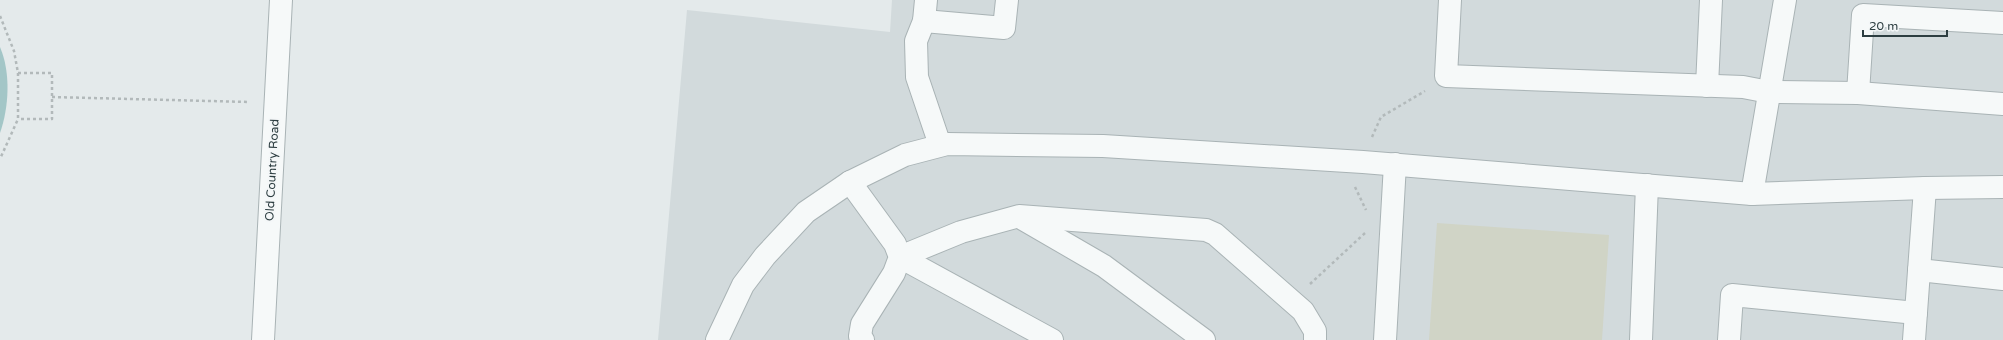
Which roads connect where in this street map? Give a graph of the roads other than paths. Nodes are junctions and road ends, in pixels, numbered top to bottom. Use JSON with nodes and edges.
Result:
{"nodes":[{"id":1,"x":281,"y":0,"type":"edge"},
{"id":2,"x":926,"y":0,"type":"edge"},
{"id":3,"x":1007,"y":0,"type":"edge"},
{"id":4,"x":1450,"y":0,"type":"edge"},
{"id":5,"x":1711,"y":0,"type":"edge"},
{"id":6,"x":1785,"y":0,"type":"edge"},
{"id":7,"x":924,"y":21,"type":"junction"},
{"id":8,"x":2003,"y":24,"type":"edge"},
{"id":9,"x":1708,"y":86,"type":"junction"},
{"id":10,"x":1770,"y":92,"type":"junction"},
{"id":11,"x":1858,"y":93,"type":"junction"},
{"id":12,"x":2003,"y":104,"type":"edge"},
{"id":13,"x":940,"y":145,"type":"junction"},
{"id":14,"x":1395,"y":164,"type":"junction"},
{"id":15,"x":850,"y":182,"type":"junction"},
{"id":16,"x":1647,"y":185,"type":"junction"},
{"id":17,"x":2003,"y":187,"type":"edge"},
{"id":18,"x":1925,"y":188,"type":"junction"},
{"id":19,"x":1752,"y":194,"type":"junction"},
{"id":20,"x":1019,"y":216,"type":"junction"},
{"id":21,"x":900,"y":257,"type":"junction"},
{"id":22,"x":1919,"y":270,"type":"junction"},
{"id":23,"x":2003,"y":279,"type":"edge"},
{"id":24,"x":1916,"y":313,"type":"junction"},
{"id":25,"x":722,"y":338,"type":"edge"},
{"id":26,"x":263,"y":340,"type":"edge"},
{"id":27,"x":863,"y":340,"type":"edge"},
{"id":28,"x":1052,"y":340,"type":"edge"},
{"id":29,"x":1204,"y":340,"type":"edge"},
{"id":30,"x":1315,"y":340,"type":"edge"},
{"id":31,"x":1384,"y":340,"type":"edge"},
{"id":32,"x":1641,"y":340,"type":"edge"},
{"id":33,"x":1729,"y":340,"type":"edge"},
{"id":34,"x":1914,"y":340,"type":"edge"}],
"edges":[{"from":1,"to":26,"type":"street","name":"Old Country Road"},
{"from":2,"to":7,"type":"street"},
{"from":3,"to":7,"type":"street"},
{"from":4,"to":9,"type":"street"},
{"from":5,"to":9,"type":"street"},
{"from":6,"to":10,"type":"street"},
{"from":7,"to":13,"type":"street"},
{"from":8,"to":11,"type":"street"},
{"from":9,"to":10,"type":"street"},
{"from":10,"to":11,"type":"street"},
{"from":10,"to":19,"type":"street"},
{"from":11,"to":12,"type":"street"},
{"from":13,"to":14,"type":"street"},
{"from":13,"to":15,"type":"street"},
{"from":14,"to":16,"type":"street"},
{"from":14,"to":31,"type":"street"},
{"from":15,"to":21,"type":"street"},
{"from":15,"to":25,"type":"street"},
{"from":16,"to":19,"type":"street"},
{"from":16,"to":32,"type":"street"},
{"from":17,"to":18,"type":"street"},
{"from":18,"to":19,"type":"street"},
{"from":18,"to":22,"type":"street"},
{"from":20,"to":21,"type":"street"},
{"from":20,"to":29,"type":"street"},
{"from":20,"to":30,"type":"street"},
{"from":21,"to":27,"type":"street"},
{"from":21,"to":28,"type":"street"},
{"from":22,"to":23,"type":"street"},
{"from":22,"to":24,"type":"street"},
{"from":24,"to":33,"type":"street"},
{"from":24,"to":34,"type":"street"}]}
